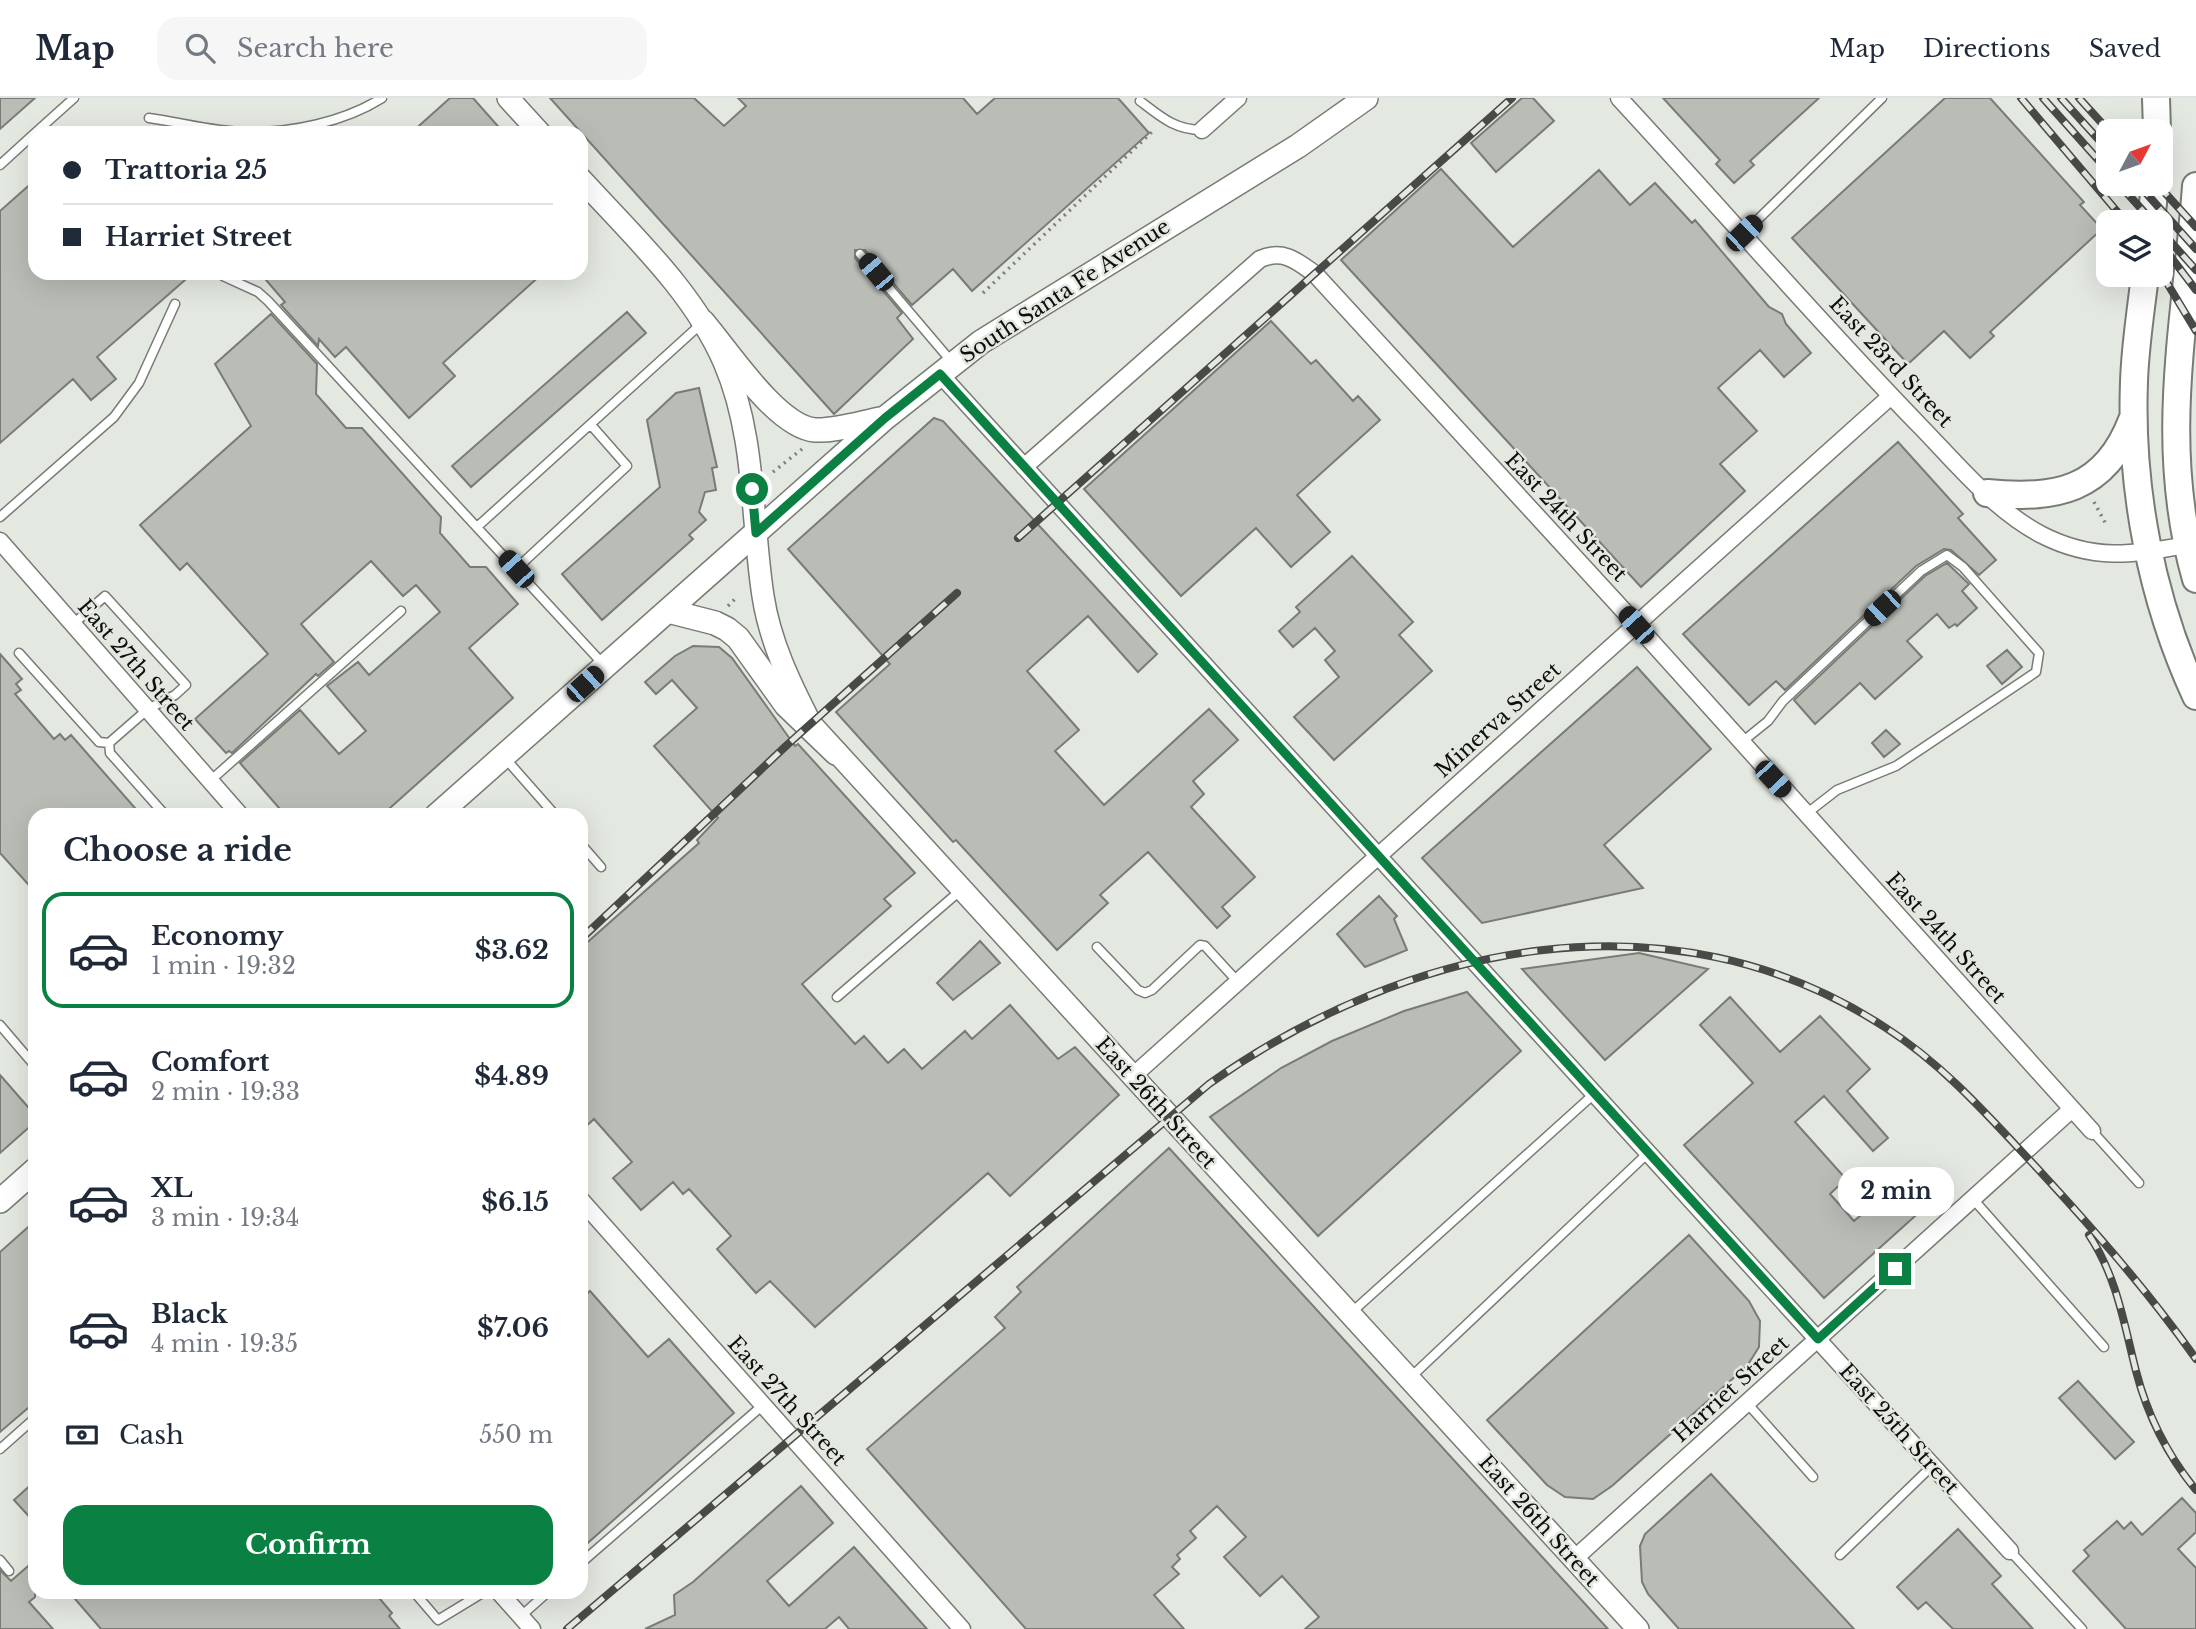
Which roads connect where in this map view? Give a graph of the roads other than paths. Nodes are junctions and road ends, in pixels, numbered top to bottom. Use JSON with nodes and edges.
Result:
{"nodes":[{"id":1,"x":74,"y":98,"type":"edge"},
{"id":2,"x":382,"y":98,"type":"edge"},
{"id":3,"x":508,"y":98,"type":"edge"},
{"id":4,"x":1238,"y":98,"type":"edge"},
{"id":5,"x":1366,"y":98,"type":"edge"},
{"id":6,"x":1619,"y":98,"type":"edge"},
{"id":7,"x":1882,"y":98,"type":"edge"},
{"id":8,"x":2155,"y":98,"type":"edge"},
{"id":9,"x":1141,"y":99,"type":"edge"},
{"id":10,"x":149,"y":118,"type":"dead end"},
{"id":11,"x":2156,"y":119,"type":"edge"},
{"id":12,"x":43,"y":126,"type":"edge"},
{"id":13,"x":204,"y":126,"type":"edge"},
{"id":14,"x":301,"y":126,"type":"edge"},
{"id":15,"x":534,"y":126,"type":"edge"},
{"id":16,"x":1202,"y":130,"type":"joint"},
{"id":17,"x":28,"y":139,"type":"edge"},
{"id":18,"x":0,"y":165,"type":"edge"},
{"id":19,"x":588,"y":187,"type":"edge"},
{"id":20,"x":2196,"y":187,"type":"edge"},
{"id":21,"x":1744,"y":233,"type":"junction"},
{"id":22,"x":860,"y":254,"type":"dead end"},
{"id":23,"x":232,"y":280,"type":"edge"},
{"id":24,"x":2144,"y":287,"type":"edge"},
{"id":25,"x":175,"y":304,"type":"dead end"},
{"id":26,"x":703,"y":322,"type":"junction"},
{"id":27,"x":946,"y":369,"type":"junction"},
{"id":28,"x":1891,"y":396,"type":"junction"},
{"id":29,"x":2134,"y":416,"type":"junction"},
{"id":30,"x":885,"y":418,"type":"junction"},
{"id":31,"x":591,"y":425,"type":"junction"},
{"id":32,"x":1024,"y":467,"type":"junction"},
{"id":33,"x":1987,"y":493,"type":"junction"},
{"id":34,"x":0,"y":517,"type":"edge"},
{"id":35,"x":477,"y":527,"type":"junction"},
{"id":36,"x":756,"y":533,"type":"junction"},
{"id":37,"x":2186,"y":545,"type":"junction"},
{"id":38,"x":2,"y":547,"type":"edge"},
{"id":39,"x":2149,"y":552,"type":"junction"},
{"id":40,"x":516,"y":569,"type":"junction"},
{"id":41,"x":2196,"y":579,"type":"edge"},
{"id":42,"x":401,"y":611,"type":"dead end"},
{"id":43,"x":668,"y":611,"type":"junction"},
{"id":44,"x":72,"y":625,"type":"junction"},
{"id":45,"x":1636,"y":625,"type":"junction"},
{"id":46,"x":19,"y":653,"type":"dead end"},
{"id":47,"x":605,"y":666,"type":"junction"},
{"id":48,"x":2196,"y":696,"type":"edge"},
{"id":49,"x":148,"y":709,"type":"junction"},
{"id":50,"x":109,"y":743,"type":"junction"},
{"id":51,"x":1741,"y":743,"type":"junction"},
{"id":52,"x":836,"y":753,"type":"junction"},
{"id":53,"x":503,"y":756,"type":"junction"},
{"id":54,"x":210,"y":781,"type":"junction"},
{"id":55,"x":159,"y":808,"type":"edge"},
{"id":56,"x":233,"y":808,"type":"edge"},
{"id":57,"x":445,"y":808,"type":"edge"},
{"id":58,"x":549,"y":808,"type":"edge"},
{"id":59,"x":1806,"y":814,"type":"junction"},
{"id":60,"x":588,"y":852,"type":"edge"},
{"id":61,"x":1378,"y":856,"type":"junction"},
{"id":62,"x":601,"y":867,"type":"dead end"},
{"id":63,"x":961,"y":890,"type":"junction"},
{"id":64,"x":1097,"y":947,"type":"dead end"},
{"id":65,"x":1238,"y":982,"type":"junction"},
{"id":66,"x":837,"y":997,"type":"dead end"},
{"id":67,"x":0,"y":1025,"type":"edge"},
{"id":68,"x":28,"y":1058,"type":"edge"},
{"id":69,"x":1133,"y":1076,"type":"junction"},
{"id":70,"x":1594,"y":1094,"type":"junction"},
{"id":71,"x":2072,"y":1109,"type":"junction"},
{"id":72,"x":2092,"y":1131,"type":"joint"},
{"id":73,"x":1648,"y":1153,"type":"junction"},
{"id":74,"x":28,"y":1176,"type":"edge"},
{"id":75,"x":2139,"y":1183,"type":"dead end"},
{"id":76,"x":1973,"y":1199,"type":"junction"},
{"id":77,"x":0,"y":1201,"type":"edge"},
{"id":78,"x":588,"y":1208,"type":"edge"},
{"id":79,"x":1350,"y":1314,"type":"junction"},
{"id":80,"x":1818,"y":1339,"type":"junction"},
{"id":81,"x":2104,"y":1347,"type":"dead end"},
{"id":82,"x":1409,"y":1379,"type":"junction"},
{"id":83,"x":1747,"y":1403,"type":"junction"},
{"id":84,"x":762,"y":1405,"type":"junction"},
{"id":85,"x":28,"y":1424,"type":"edge"},
{"id":86,"x":0,"y":1449,"type":"edge"},
{"id":87,"x":1933,"y":1466,"type":"junction"},
{"id":88,"x":1813,"y":1477,"type":"dead end"},
{"id":89,"x":2010,"y":1551,"type":"joint"},
{"id":90,"x":1840,"y":1555,"type":"dead end"},
{"id":91,"x":588,"y":1557,"type":"edge"},
{"id":92,"x":1574,"y":1559,"type":"junction"},
{"id":93,"x":0,"y":1560,"type":"edge"},
{"id":94,"x":9,"y":1571,"type":"dead end"},
{"id":95,"x":420,"y":1599,"type":"edge"},
{"id":96,"x":472,"y":1599,"type":"edge"},
{"id":97,"x":505,"y":1599,"type":"edge"},
{"id":98,"x":540,"y":1599,"type":"edge"},
{"id":99,"x":521,"y":1616,"type":"junction"},
{"id":100,"x":532,"y":1629,"type":"edge"},
{"id":101,"x":962,"y":1629,"type":"edge"},
{"id":102,"x":1638,"y":1629,"type":"edge"},
{"id":103,"x":2081,"y":1629,"type":"edge"}],
"edges":[{"from":1,"to":12,"type":"lane"},
{"from":2,"to":14,"type":"lane"},
{"from":3,"to":15,"type":"street"},
{"from":4,"to":16,"type":"street"},
{"from":5,"to":27,"type":"main road","name":"South Santa Fe Avenue"},
{"from":6,"to":21,"type":"street","name":"East 23rd Street"},
{"from":7,"to":21,"type":"lane"},
{"from":8,"to":11,"type":"main road"},
{"from":9,"to":16,"type":"lane"},
{"from":10,"to":13,"type":"lane"},
{"from":17,"to":18,"type":"lane"},
{"from":19,"to":26,"type":"street"},
{"from":20,"to":37,"type":"main road"},
{"from":21,"to":28,"type":"street","name":"East 23rd Street"},
{"from":22,"to":27,"type":"lane"},
{"from":23,"to":35,"type":"lane"},
{"from":24,"to":29,"type":"main road"},
{"from":25,"to":34,"type":"lane"},
{"from":26,"to":30,"type":"main road"},
{"from":26,"to":31,"type":"lane"},
{"from":26,"to":36,"type":"street"},
{"from":27,"to":30,"type":"main road","name":"South Santa Fe Avenue"},
{"from":27,"to":32,"type":"street","name":"East 25th Street"},
{"from":28,"to":33,"type":"street","name":"East 23rd Street"},
{"from":28,"to":45,"type":"street","name":"Minerva Street"},
{"from":29,"to":33,"type":"main road"},
{"from":29,"to":39,"type":"main road"},
{"from":30,"to":36,"type":"main road","name":"South Santa Fe Avenue"},
{"from":31,"to":35,"type":"lane"},
{"from":31,"to":40,"type":"lane"},
{"from":32,"to":45,"type":"street","name":"East 24th Street"},
{"from":32,"to":61,"type":"street","name":"East 25th Street"},
{"from":33,"to":39,"type":"street","name":"East 23rd Street"},
{"from":35,"to":40,"type":"lane"},
{"from":36,"to":43,"type":"main road","name":"South Santa Fe Avenue"},
{"from":36,"to":52,"type":"street","name":"East 26th Street"},
{"from":37,"to":39,"type":"street","name":"East 23rd Street"},
{"from":37,"to":41,"type":"main road"},
{"from":38,"to":44,"type":"street","name":"East 27th Street"},
{"from":39,"to":48,"type":"main road"},
{"from":40,"to":47,"type":"lane"},
{"from":42,"to":54,"type":"lane"},
{"from":43,"to":47,"type":"main road","name":"South Santa Fe Avenue"},
{"from":43,"to":52,"type":"main road"},
{"from":44,"to":49,"type":"street","name":"East 27th Street"},
{"from":44,"to":49,"type":"lane"},
{"from":45,"to":51,"type":"street","name":"East 24th Street"},
{"from":45,"to":61,"type":"street","name":"Minerva Street"},
{"from":46,"to":50,"type":"lane"},
{"from":47,"to":53,"type":"main road","name":"South Santa Fe Avenue"},
{"from":49,"to":50,"type":"lane"},
{"from":49,"to":54,"type":"street","name":"East 27th Street"},
{"from":50,"to":55,"type":"lane"},
{"from":51,"to":59,"type":"street","name":"East 24th Street"},
{"from":51,"to":59,"type":"lane"},
{"from":52,"to":63,"type":"street","name":"East 26th Street"},
{"from":53,"to":57,"type":"main road","name":"South Santa Fe Avenue"},
{"from":53,"to":58,"type":"lane"},
{"from":54,"to":56,"type":"street","name":"East 27th Street"},
{"from":59,"to":71,"type":"street","name":"East 24th Street"},
{"from":60,"to":62,"type":"lane"},
{"from":61,"to":65,"type":"street","name":"Minerva Street"},
{"from":61,"to":70,"type":"street","name":"East 25th Street"},
{"from":63,"to":66,"type":"lane"},
{"from":63,"to":69,"type":"street","name":"East 26th Street"},
{"from":64,"to":65,"type":"lane"},
{"from":65,"to":69,"type":"street","name":"Minerva Street"},
{"from":67,"to":68,"type":"lane"},
{"from":69,"to":79,"type":"street","name":"East 26th Street"},
{"from":70,"to":73,"type":"street","name":"East 25th Street"},
{"from":70,"to":79,"type":"lane"},
{"from":71,"to":72,"type":"street","name":"East 24th Street"},
{"from":71,"to":76,"type":"street","name":"Harriet Street"},
{"from":72,"to":75,"type":"lane"},
{"from":73,"to":80,"type":"street","name":"East 25th Street"},
{"from":73,"to":82,"type":"lane"},
{"from":74,"to":77,"type":"main road"},
{"from":76,"to":80,"type":"street","name":"Harriet Street"},
{"from":76,"to":81,"type":"lane"},
{"from":78,"to":84,"type":"street","name":"East 27th Street"},
{"from":79,"to":82,"type":"street","name":"East 26th Street"},
{"from":80,"to":83,"type":"street","name":"Harriet Street"},
{"from":80,"to":87,"type":"street","name":"East 25th Street"},
{"from":82,"to":92,"type":"street","name":"East 26th Street"},
{"from":83,"to":88,"type":"lane"},
{"from":83,"to":92,"type":"street","name":"Harriet Street"},
{"from":84,"to":91,"type":"lane"},
{"from":84,"to":101,"type":"street","name":"East 27th Street"},
{"from":85,"to":86,"type":"lane"},
{"from":87,"to":89,"type":"street","name":"East 25th Street"},
{"from":87,"to":90,"type":"lane"},
{"from":89,"to":103,"type":"lane"},
{"from":92,"to":102,"type":"street","name":"East 26th Street"},
{"from":93,"to":94,"type":"lane"},
{"from":95,"to":96,"type":"lane"},
{"from":97,"to":99,"type":"street"},
{"from":98,"to":99,"type":"lane"},
{"from":99,"to":100,"type":"street"}]}
